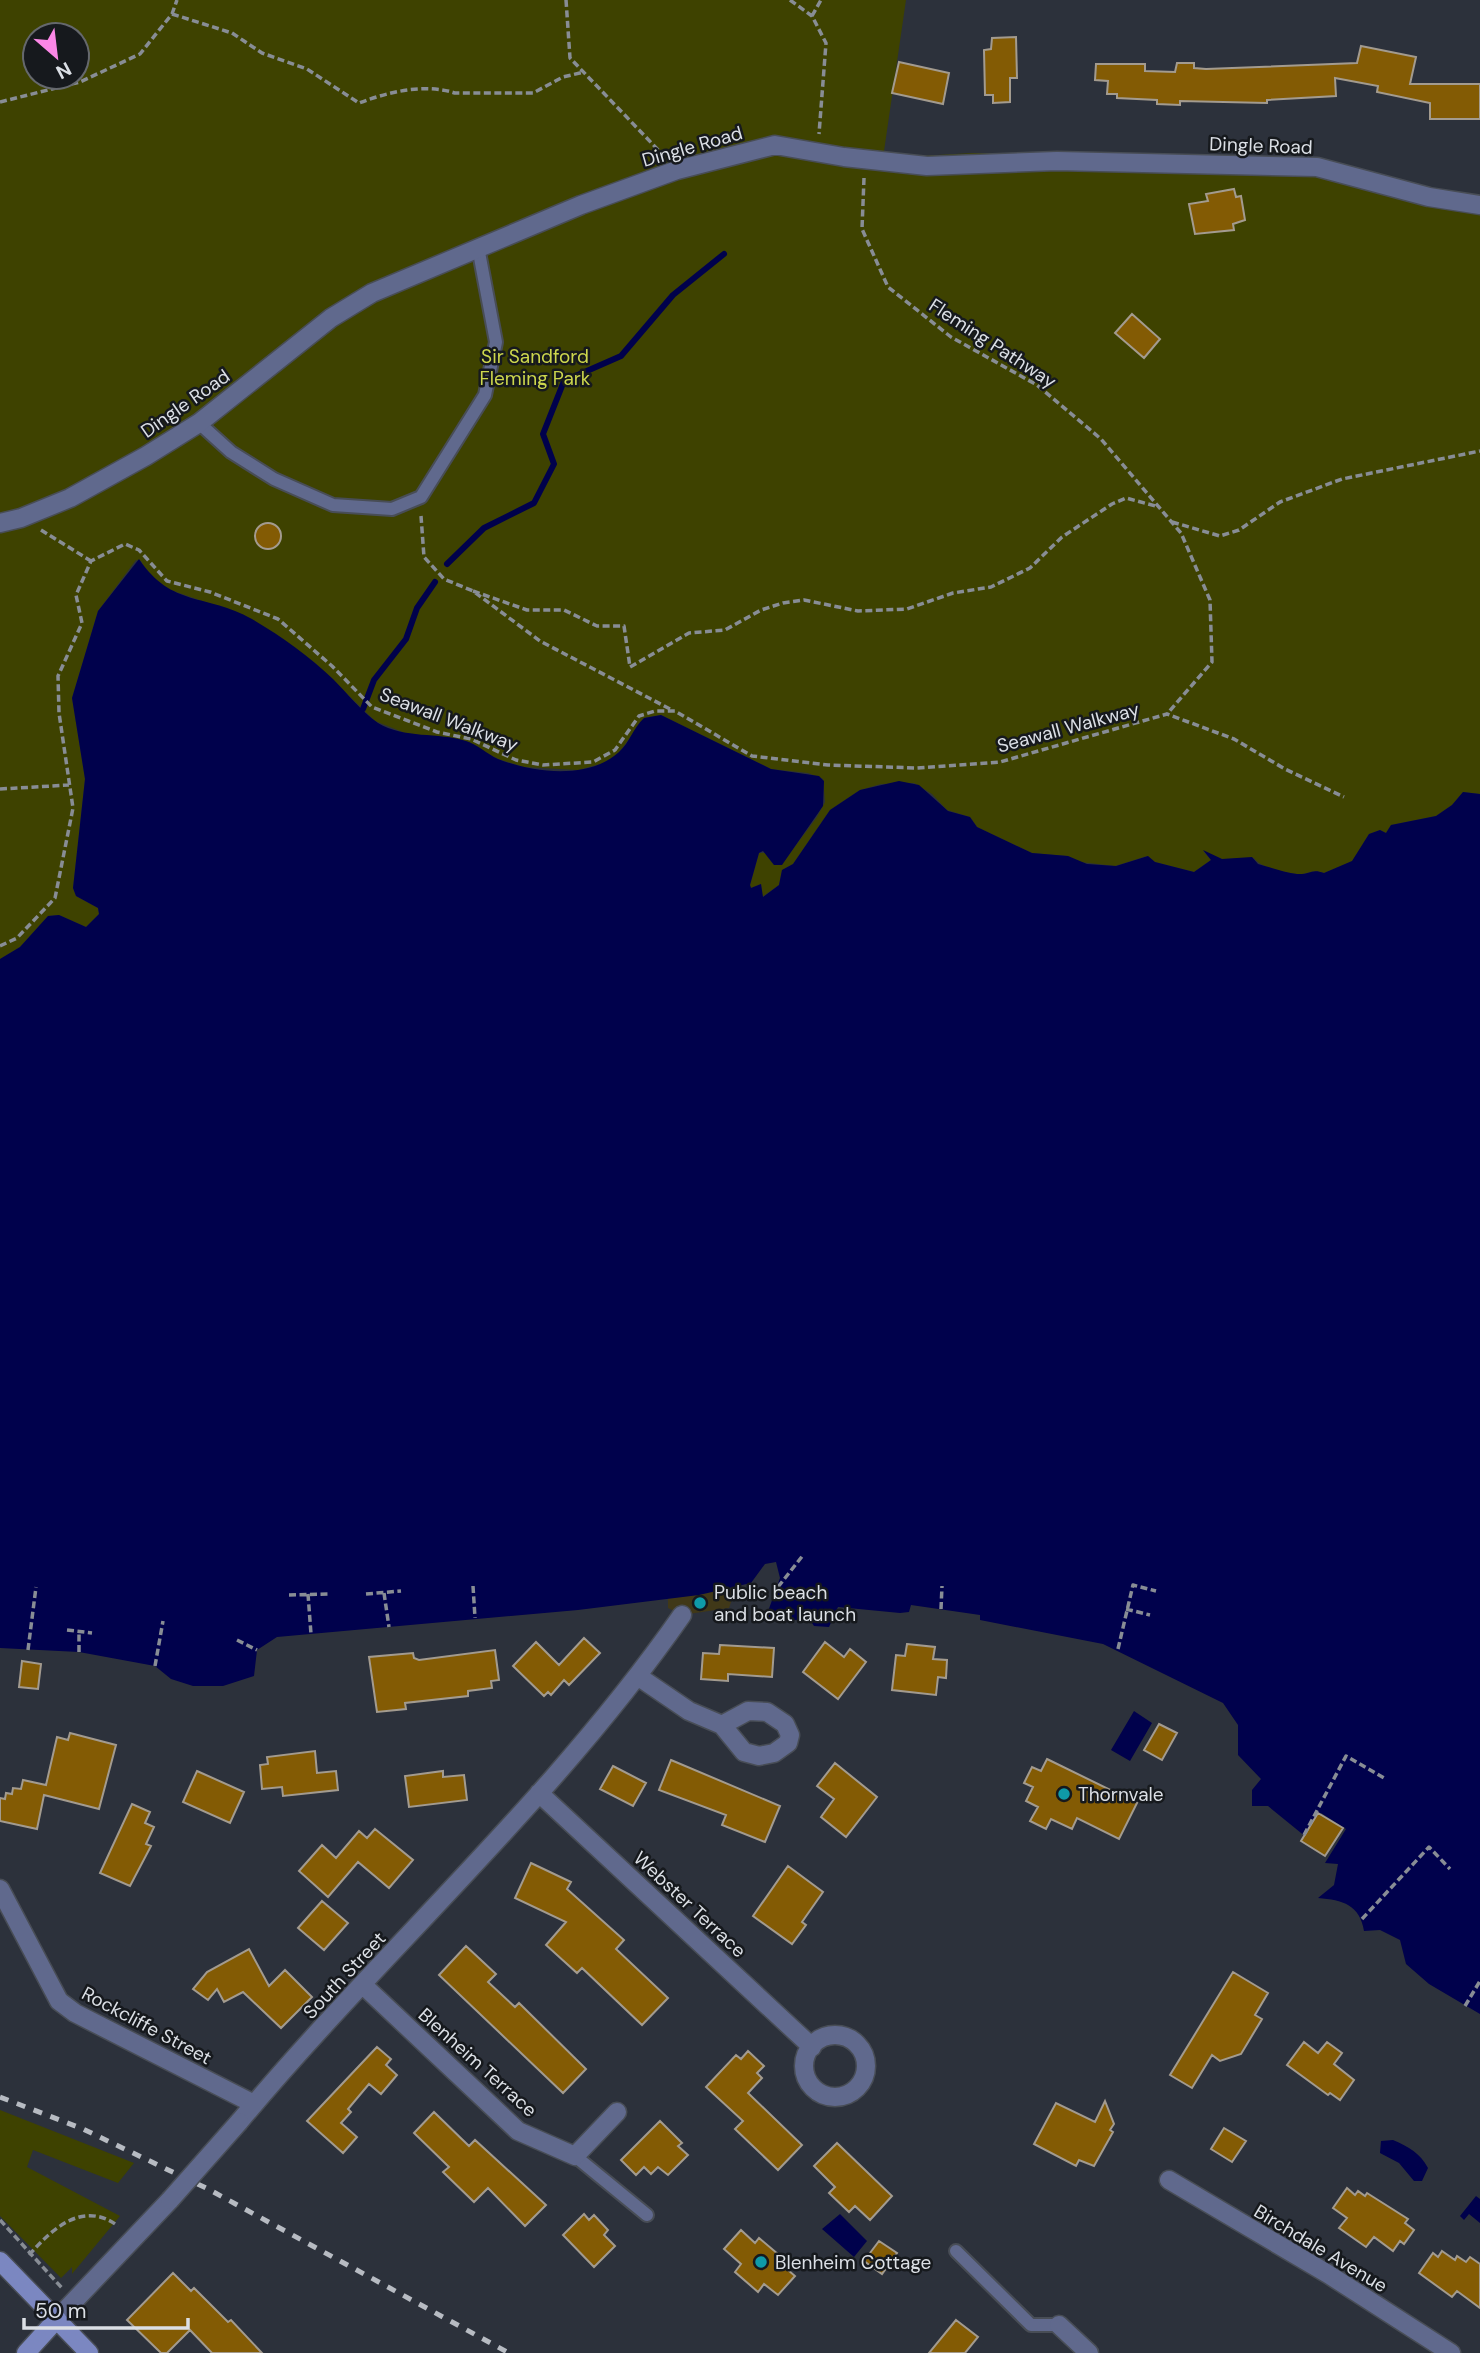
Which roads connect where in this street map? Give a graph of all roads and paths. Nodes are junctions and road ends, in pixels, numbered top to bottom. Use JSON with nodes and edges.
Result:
{"nodes":[{"id":1,"x":177,"y":0,"type":"edge"},
{"id":2,"x":566,"y":0,"type":"edge"},
{"id":3,"x":790,"y":0,"type":"edge"},
{"id":4,"x":821,"y":0,"type":"edge"},
{"id":5,"x":172,"y":14,"type":"junction"},
{"id":6,"x":812,"y":16,"type":"junction"},
{"id":7,"x":584,"y":72,"type":"junction"},
{"id":8,"x":0,"y":102,"type":"edge"},
{"id":9,"x":817,"y":152,"type":"junction"},
{"id":10,"x":865,"y":160,"type":"junction"},
{"id":11,"x":677,"y":170,"type":"junction"},
{"id":12,"x":1480,"y":205,"type":"edge"},
{"id":13,"x":478,"y":247,"type":"junction"},
{"id":14,"x":199,"y":423,"type":"junction"},
{"id":15,"x":1480,"y":450,"type":"edge"},
{"id":16,"x":421,"y":497,"type":"junction"},
{"id":17,"x":1159,"y":507,"type":"junction"},
{"id":18,"x":21,"y":518,"type":"junction"},
{"id":19,"x":1172,"y":522,"type":"junction"},
{"id":20,"x":0,"y":523,"type":"edge"},
{"id":21,"x":90,"y":561,"type":"junction"},
{"id":22,"x":473,"y":591,"type":"junction"},
{"id":23,"x":675,"y":711,"type":"junction"},
{"id":24,"x":1167,"y":715,"type":"junction"},
{"id":25,"x":69,"y":785,"type":"junction"},
{"id":26,"x":0,"y":789,"type":"edge"},
{"id":27,"x":1344,"y":797,"type":"dead end"},
{"id":28,"x":0,"y":946,"type":"edge"},
{"id":29,"x":804,"y":1554,"type":"dead end"},
{"id":30,"x":473,"y":1586,"type":"dead end"},
{"id":31,"x":943,"y":1586,"type":"dead end"},
{"id":32,"x":36,"y":1587,"type":"dead end"},
{"id":33,"x":778,"y":1587,"type":"dead end"},
{"id":34,"x":401,"y":1591,"type":"dead end"},
{"id":35,"x":1156,"y":1591,"type":"dead end"},
{"id":36,"x":384,"y":1593,"type":"junction"},
{"id":37,"x":308,"y":1594,"type":"junction"},
{"id":38,"x":328,"y":1594,"type":"dead end"},
{"id":39,"x":366,"y":1594,"type":"dead end"},
{"id":40,"x":289,"y":1595,"type":"dead end"},
{"id":41,"x":941,"y":1609,"type":"dead end"},
{"id":42,"x":1126,"y":1609,"type":"junction"},
{"id":43,"x":682,"y":1615,"type":"dead end"},
{"id":44,"x":1150,"y":1615,"type":"dead end"},
{"id":45,"x":475,"y":1618,"type":"dead end"},
{"id":46,"x":163,"y":1621,"type":"dead end"},
{"id":47,"x":389,"y":1628,"type":"dead end"},
{"id":48,"x":67,"y":1630,"type":"dead end"},
{"id":49,"x":79,"y":1632,"type":"junction"},
{"id":50,"x":92,"y":1633,"type":"dead end"},
{"id":51,"x":311,"y":1634,"type":"dead end"},
{"id":52,"x":237,"y":1640,"type":"dead end"},
{"id":53,"x":1118,"y":1649,"type":"dead end"},
{"id":54,"x":28,"y":1650,"type":"dead end"},
{"id":55,"x":257,"y":1650,"type":"dead end"},
{"id":56,"x":79,"y":1652,"type":"dead end"},
{"id":57,"x":155,"y":1666,"type":"dead end"},
{"id":58,"x":639,"y":1676,"type":"junction"},
{"id":59,"x":722,"y":1725,"type":"dead end"},
{"id":60,"x":1384,"y":1778,"type":"dead end"},
{"id":61,"x":539,"y":1793,"type":"junction"},
{"id":62,"x":1304,"y":1835,"type":"dead end"},
{"id":63,"x":1450,"y":1869,"type":"dead end"},
{"id":64,"x":0,"y":1889,"type":"edge"},
{"id":65,"x":1362,"y":1919,"type":"dead end"},
{"id":66,"x":1480,"y":1981,"type":"edge"},
{"id":67,"x":363,"y":1985,"type":"junction"},
{"id":68,"x":1465,"y":2006,"type":"dead end"},
{"id":69,"x":812,"y":2047,"type":"dead end"},
{"id":70,"x":254,"y":2104,"type":"junction"},
{"id":71,"x":617,"y":2112,"type":"dead end"},
{"id":72,"x":575,"y":2156,"type":"junction"},
{"id":73,"x":1169,"y":2180,"type":"dead end"},
{"id":74,"x":647,"y":2215,"type":"dead end"},
{"id":75,"x":0,"y":2220,"type":"edge"},
{"id":76,"x":133,"y":2238,"type":"junction"},
{"id":77,"x":956,"y":2251,"type":"dead end"},
{"id":78,"x":29,"y":2255,"type":"junction"},
{"id":79,"x":0,"y":2261,"type":"edge"},
{"id":80,"x":74,"y":2301,"type":"junction"},
{"id":81,"x":57,"y":2319,"type":"junction"},
{"id":82,"x":1059,"y":2325,"type":"joint"},
{"id":83,"x":26,"y":2353,"type":"edge"},
{"id":84,"x":89,"y":2353,"type":"edge"},
{"id":85,"x":1089,"y":2353,"type":"edge"},
{"id":86,"x":1451,"y":2353,"type":"edge"}],
"edges":[{"from":1,"to":5,"type":"path"},
{"from":2,"to":7,"type":"path"},
{"from":3,"to":6,"type":"path"},
{"from":4,"to":6,"type":"path"},
{"from":5,"to":7,"type":"path"},
{"from":5,"to":8,"type":"path"},
{"from":6,"to":9,"type":"path"},
{"from":7,"to":11,"type":"path"},
{"from":9,"to":10,"type":"street","name":"Dingle Road"},
{"from":9,"to":11,"type":"street","name":"Dingle Road"},
{"from":10,"to":12,"type":"street","name":"Dingle Road"},
{"from":10,"to":17,"type":"path","name":"Fleming Pathway"},
{"from":11,"to":13,"type":"street","name":"Dingle Road"},
{"from":13,"to":14,"type":"street","name":"Dingle Road"},
{"from":13,"to":16,"type":"lane"},
{"from":14,"to":16,"type":"lane"},
{"from":14,"to":18,"type":"street","name":"Dingle Road"},
{"from":15,"to":19,"type":"path"},
{"from":16,"to":22,"type":"path"},
{"from":17,"to":19,"type":"path","name":"Fleming Pathway"},
{"from":17,"to":22,"type":"path"},
{"from":18,"to":20,"type":"street","name":"Dingle Road"},
{"from":18,"to":21,"type":"path"},
{"from":19,"to":24,"type":"path","name":"Fleming Pathway"},
{"from":21,"to":23,"type":"path","name":"Seawall Walkway"},
{"from":21,"to":25,"type":"path"},
{"from":22,"to":23,"type":"path"},
{"from":23,"to":24,"type":"path","name":"Seawall Walkway"},
{"from":24,"to":27,"type":"path","name":"Seawall Walkway"},
{"from":25,"to":26,"type":"path"},
{"from":25,"to":28,"type":"path"},
{"from":29,"to":33,"type":"path"},
{"from":30,"to":45,"type":"path"},
{"from":31,"to":41,"type":"path"},
{"from":32,"to":54,"type":"path"},
{"from":34,"to":36,"type":"path"},
{"from":35,"to":42,"type":"path"},
{"from":36,"to":39,"type":"path"},
{"from":36,"to":47,"type":"path"},
{"from":37,"to":38,"type":"path"},
{"from":37,"to":40,"type":"path"},
{"from":37,"to":51,"type":"path"},
{"from":42,"to":44,"type":"path"},
{"from":42,"to":53,"type":"path"},
{"from":43,"to":58,"type":"street","name":"South Street"},
{"from":46,"to":57,"type":"path"},
{"from":48,"to":49,"type":"path"},
{"from":49,"to":50,"type":"path"},
{"from":49,"to":56,"type":"path"},
{"from":52,"to":55,"type":"path"},
{"from":58,"to":59,"type":"street"},
{"from":58,"to":61,"type":"street","name":"South Street"},
{"from":60,"to":62,"type":"path"},
{"from":61,"to":67,"type":"street","name":"South Street"},
{"from":61,"to":69,"type":"street","name":"Webster Terrace"},
{"from":63,"to":65,"type":"path"},
{"from":64,"to":70,"type":"street","name":"Rockcliffe Street"},
{"from":66,"to":68,"type":"path"},
{"from":67,"to":70,"type":"street","name":"South Street"},
{"from":67,"to":72,"type":"street","name":"Blenheim Terrace"},
{"from":70,"to":76,"type":"street","name":"South Street","bridge":true},
{"from":71,"to":72,"type":"street"},
{"from":72,"to":74,"type":"lane","name":"Blenheim Terrace"},
{"from":73,"to":86,"type":"street","name":"Birchdale Avenue"},
{"from":75,"to":78,"type":"path"},
{"from":76,"to":78,"type":"path"},
{"from":76,"to":80,"type":"street","name":"South Street"},
{"from":77,"to":82,"type":"lane"},
{"from":78,"to":80,"type":"path"},
{"from":79,"to":81,"type":"main road"},
{"from":80,"to":81,"type":"street","name":"South Street"},
{"from":81,"to":83,"type":"main road","name":"South Street"},
{"from":81,"to":84,"type":"main road"},
{"from":82,"to":85,"type":"street"}]}
